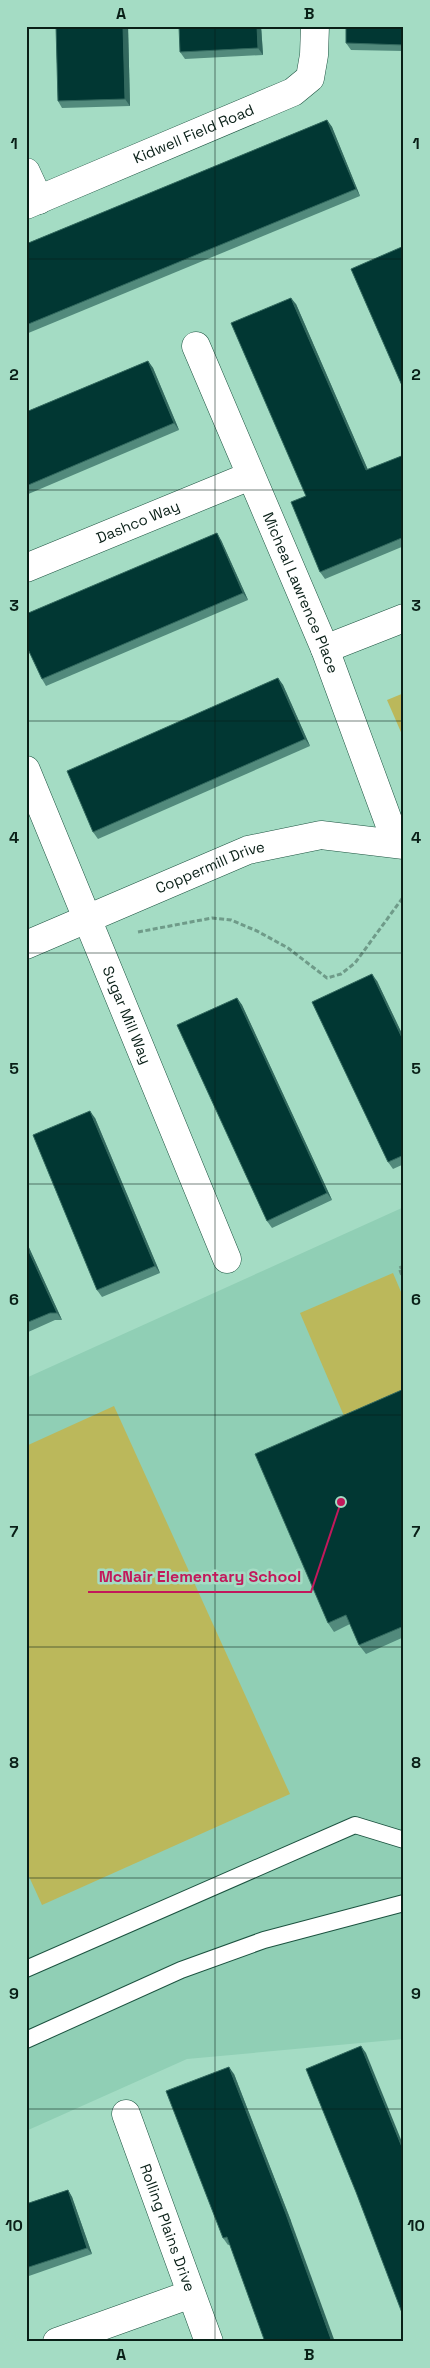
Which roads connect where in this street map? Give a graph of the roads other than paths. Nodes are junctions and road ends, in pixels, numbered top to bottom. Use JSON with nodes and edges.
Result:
{"nodes":[{"id":1,"x":315,"y":26,"type":"edge"},
{"id":2,"x":26,"y":172,"type":"edge"},
{"id":3,"x":32,"y":203,"type":"edge"},
{"id":4,"x":196,"y":346,"type":"dead end"},
{"id":5,"x":250,"y":476,"type":"junction"},
{"id":6,"x":26,"y":568,"type":"edge"},
{"id":7,"x":404,"y":618,"type":"edge"},
{"id":8,"x":325,"y":649,"type":"junction"},
{"id":9,"x":26,"y":770,"type":"edge"},
{"id":10,"x":400,"y":844,"type":"edge"},
{"id":11,"x":87,"y":920,"type":"junction"},
{"id":12,"x":26,"y":945,"type":"edge"},
{"id":13,"x":227,"y":1259,"type":"dead end"},
{"id":14,"x":404,"y":1840,"type":"edge"},
{"id":15,"x":404,"y":1903,"type":"edge"},
{"id":16,"x":26,"y":1969,"type":"edge"},
{"id":17,"x":26,"y":2040,"type":"edge"},
{"id":18,"x":126,"y":2114,"type":"dead end"},
{"id":19,"x":191,"y":2294,"type":"junction"},
{"id":20,"x":57,"y":2342,"type":"edge"},
{"id":21,"x":209,"y":2342,"type":"edge"}],
"edges":[{"from":1,"to":3,"type":"street","name":"Kidwell Field Road"},
{"from":2,"to":3,"type":"street"},
{"from":4,"to":5,"type":"street","name":"Micheal Lawrence Place"},
{"from":5,"to":6,"type":"street","name":"Dashco Way"},
{"from":5,"to":8,"type":"street","name":"Micheal Lawrence Place"},
{"from":7,"to":8,"type":"street"},
{"from":8,"to":10,"type":"street","name":"Micheal Lawrence Place"},
{"from":9,"to":11,"type":"street","name":"Sugar Mill Way"},
{"from":10,"to":11,"type":"street","name":"Coppermill Drive"},
{"from":11,"to":12,"type":"street","name":"Coppermill Drive"},
{"from":11,"to":13,"type":"street","name":"Sugar Mill Way"},
{"from":14,"to":16,"type":"lane"},
{"from":15,"to":17,"type":"lane"},
{"from":18,"to":19,"type":"street","name":"Rolling Plains Drive"},
{"from":19,"to":20,"type":"street"},
{"from":19,"to":21,"type":"street","name":"Rolling Plains Drive"}]}
